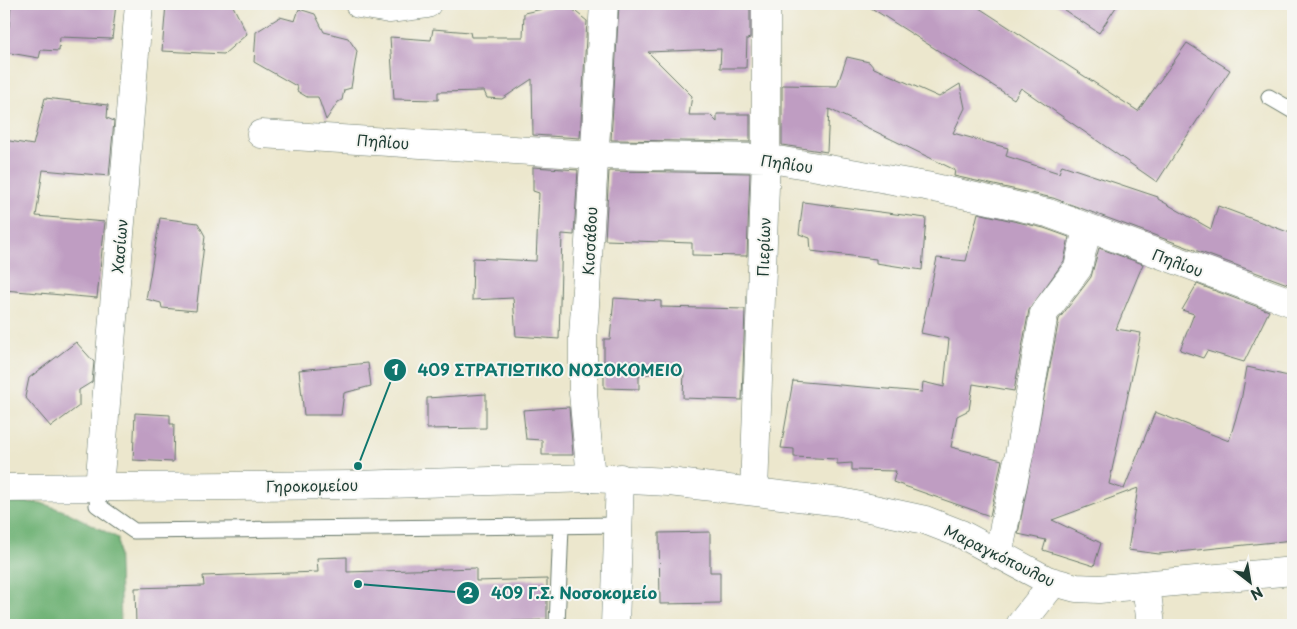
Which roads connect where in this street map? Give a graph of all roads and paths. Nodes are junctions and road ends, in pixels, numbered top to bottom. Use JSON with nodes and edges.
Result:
{"nodes":[{"id":1,"x":140,"y":4,"type":"edge"},
{"id":2,"x":358,"y":4,"type":"edge"},
{"id":3,"x":427,"y":4,"type":"edge"},
{"id":4,"x":604,"y":4,"type":"edge"},
{"id":5,"x":766,"y":4,"type":"edge"},
{"id":6,"x":1269,"y":97,"type":"dead end"},
{"id":7,"x":1293,"y":111,"type":"edge"},
{"id":8,"x":261,"y":134,"type":"dead end"},
{"id":9,"x":594,"y":155,"type":"junction"},
{"id":10,"x":766,"y":158,"type":"junction"},
{"id":11,"x":1087,"y":229,"type":"junction"},
{"id":12,"x":1293,"y":303,"type":"edge"},
{"id":13,"x":591,"y":478,"type":"junction"},
{"id":14,"x":620,"y":478,"type":"junction"},
{"id":15,"x":4,"y":488,"type":"edge"},
{"id":16,"x":98,"y":488,"type":"junction"},
{"id":17,"x":754,"y":491,"type":"junction"},
{"id":18,"x":618,"y":525,"type":"junction"},
{"id":19,"x":561,"y":527,"type":"junction"},
{"id":20,"x":998,"y":555,"type":"junction"},
{"id":21,"x":1293,"y":572,"type":"edge"},
{"id":22,"x":1053,"y":583,"type":"junction"},
{"id":23,"x":1146,"y":585,"type":"junction"},
{"id":24,"x":557,"y":625,"type":"edge"},
{"id":25,"x":615,"y":625,"type":"edge"},
{"id":26,"x":1020,"y":625,"type":"edge"},
{"id":27,"x":1151,"y":625,"type":"edge"}],
"edges":[{"from":1,"to":16,"type":"street","name":"Χασίων"},
{"from":2,"to":3,"type":"street"},
{"from":4,"to":9,"type":"street","name":"Κισσάβου"},
{"from":5,"to":10,"type":"street","name":"Πιερίων"},
{"from":6,"to":7,"type":"lane"},
{"from":8,"to":9,"type":"street","name":"Πηλίου"},
{"from":9,"to":10,"type":"street","name":"Πηλίου"},
{"from":9,"to":13,"type":"street","name":"Κισσάβου"},
{"from":10,"to":11,"type":"street","name":"Πηλίου"},
{"from":10,"to":17,"type":"street","name":"Πιερίων"},
{"from":11,"to":12,"type":"street","name":"Πηλίου"},
{"from":11,"to":20,"type":"street"},
{"from":13,"to":14,"type":"street","name":"Γηροκομείου"},
{"from":13,"to":16,"type":"street","name":"Γηροκομείου"},
{"from":14,"to":17,"type":"street","name":"Μαραγκόπουλου"},
{"from":14,"to":18,"type":"street"},
{"from":15,"to":16,"type":"street","name":"Γηροκομείου"},
{"from":16,"to":19,"type":"lane"},
{"from":17,"to":20,"type":"street","name":"Μαραγκόπουλου"},
{"from":18,"to":19,"type":"lane"},
{"from":18,"to":25,"type":"street"},
{"from":19,"to":24,"type":"lane"},
{"from":20,"to":22,"type":"street","name":"Μαραγκόπουλου"},
{"from":21,"to":23,"type":"street","name":"Μαραγκόπουλου"},
{"from":22,"to":23,"type":"street","name":"Μαραγκόπουλου"},
{"from":22,"to":26,"type":"street"},
{"from":23,"to":27,"type":"street"}]}
